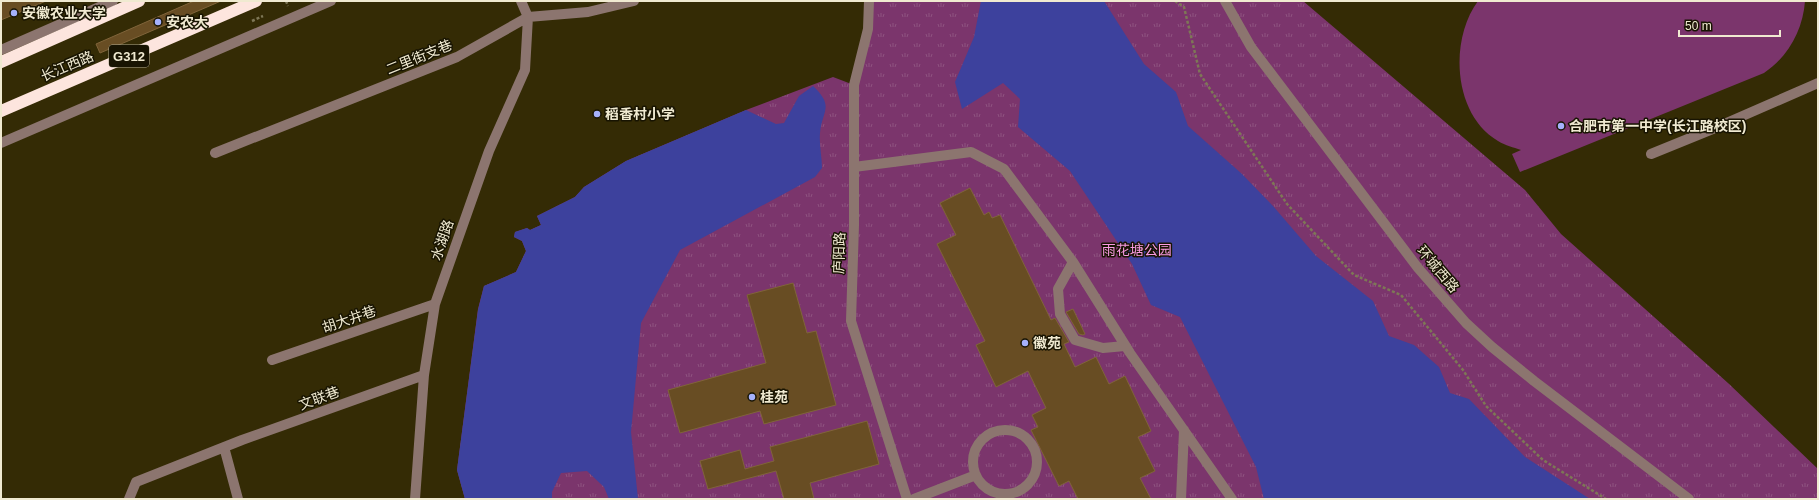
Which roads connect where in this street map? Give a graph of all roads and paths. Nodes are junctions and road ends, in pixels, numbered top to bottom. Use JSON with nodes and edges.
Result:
{"nodes":[{"id":1,"x":113,"y":1,"type":"edge"},
{"id":2,"x":139,"y":1,"type":"edge"},
{"id":3,"x":256,"y":1,"type":"edge"},
{"id":4,"x":286,"y":1,"type":"edge"},
{"id":5,"x":331,"y":1,"type":"edge"},
{"id":6,"x":521,"y":1,"type":"edge"},
{"id":7,"x":634,"y":1,"type":"edge"},
{"id":8,"x":869,"y":1,"type":"edge"},
{"id":9,"x":1175,"y":1,"type":"edge"},
{"id":10,"x":1225,"y":1,"type":"edge"},
{"id":11,"x":288,"y":6,"type":"dead end"},
{"id":12,"x":528,"y":17,"type":"junction"},
{"id":13,"x":1,"y":50,"type":"edge"},
{"id":14,"x":1,"y":62,"type":"edge"},
{"id":15,"x":1818,"y":83,"type":"edge"},
{"id":16,"x":1,"y":111,"type":"edge"},
{"id":17,"x":1,"y":143,"type":"edge"},
{"id":18,"x":215,"y":152,"type":"dead end"},
{"id":19,"x":1651,"y":154,"type":"dead end"},
{"id":20,"x":854,"y":168,"type":"junction"},
{"id":21,"x":1073,"y":262,"type":"junction"},
{"id":22,"x":435,"y":304,"type":"junction"},
{"id":23,"x":1125,"y":346,"type":"junction"},
{"id":24,"x":272,"y":360,"type":"dead end"},
{"id":25,"x":424,"y":375,"type":"junction"},
{"id":26,"x":1184,"y":430,"type":"junction"},
{"id":27,"x":224,"y":447,"type":"junction"},
{"id":28,"x":976,"y":475,"type":"junction"},
{"id":29,"x":129,"y":499,"type":"edge"},
{"id":30,"x":238,"y":499,"type":"edge"},
{"id":31,"x":415,"y":499,"type":"edge"},
{"id":32,"x":907,"y":499,"type":"edge"},
{"id":33,"x":914,"y":499,"type":"edge"},
{"id":34,"x":1181,"y":499,"type":"edge"},
{"id":35,"x":1232,"y":499,"type":"edge"},
{"id":36,"x":1606,"y":499,"type":"edge"},
{"id":37,"x":1689,"y":499,"type":"edge"}],
"edges":[{"from":1,"to":13,"type":"street"},
{"from":2,"to":14,"type":"highway"},
{"from":3,"to":16,"type":"highway","name":"长江西路","number":"G312"},
{"from":4,"to":11,"type":"path"},
{"from":5,"to":17,"type":"street"},
{"from":6,"to":12,"type":"street","name":"水湖路"},
{"from":7,"to":12,"type":"street","name":"二里街支巷"},
{"from":8,"to":20,"type":"street","name":"庐阳路"},
{"from":9,"to":36,"type":"path"},
{"from":10,"to":37,"type":"street","name":"环城西路"},
{"from":12,"to":18,"type":"street","name":"二里街支巷"},
{"from":12,"to":22,"type":"street","name":"水湖路"},
{"from":15,"to":19,"type":"street"},
{"from":20,"to":21,"type":"street"},
{"from":20,"to":32,"type":"street","name":"庐阳路"},
{"from":21,"to":23,"type":"street"},
{"from":21,"to":23,"type":"street"},
{"from":22,"to":24,"type":"street","name":"胡大井巷"},
{"from":22,"to":25,"type":"street","name":"水湖路"},
{"from":23,"to":26,"type":"street"},
{"from":25,"to":27,"type":"street","name":"文联巷"},
{"from":25,"to":31,"type":"street","name":"水湖路"},
{"from":26,"to":34,"type":"street"},
{"from":26,"to":35,"type":"street"},
{"from":27,"to":29,"type":"street","name":"文联巷"},
{"from":27,"to":30,"type":"street"},
{"from":28,"to":28,"type":"street"},
{"from":28,"to":33,"type":"street"}]}
